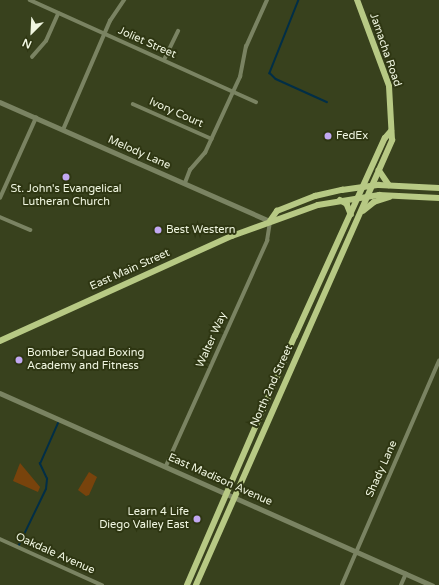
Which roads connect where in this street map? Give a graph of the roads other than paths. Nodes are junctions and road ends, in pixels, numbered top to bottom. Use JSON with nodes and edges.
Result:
{"nodes":[{"id":1,"x":30,"y":0,"type":"edge"},
{"id":2,"x":124,"y":0,"type":"edge"},
{"id":3,"x":267,"y":0,"type":"edge"},
{"id":4,"x":357,"y":0,"type":"edge"},
{"id":5,"x":58,"y":14,"type":"junction"},
{"id":6,"x":178,"y":31,"type":"dead end"},
{"id":7,"x":105,"y":34,"type":"junction"},
{"id":8,"x":32,"y":57,"type":"dead end"},
{"id":9,"x":164,"y":60,"type":"junction"},
{"id":10,"x":233,"y":92,"type":"junction"},
{"id":11,"x":0,"y":102,"type":"edge"},
{"id":12,"x":256,"y":102,"type":"dead end"},
{"id":13,"x":133,"y":104,"type":"dead end"},
{"id":14,"x":36,"y":118,"type":"junction"},
{"id":15,"x":63,"y":130,"type":"junction"},
{"id":16,"x":391,"y":131,"type":"junction"},
{"id":17,"x":212,"y":139,"type":"junction"},
{"id":18,"x":379,"y":170,"type":"junction"},
{"id":19,"x":185,"y":184,"type":"junction"},
{"id":20,"x":389,"y":185,"type":"junction"},
{"id":21,"x":372,"y":186,"type":"junction"},
{"id":22,"x":363,"y":187,"type":"junction"},
{"id":23,"x":439,"y":188,"type":"edge"},
{"id":24,"x":397,"y":195,"type":"junction"},
{"id":25,"x":368,"y":196,"type":"junction"},
{"id":26,"x":358,"y":197,"type":"junction"},
{"id":27,"x":0,"y":198,"type":"edge"},
{"id":28,"x":439,"y":198,"type":"edge"},
{"id":29,"x":340,"y":200,"type":"junction"},
{"id":30,"x":361,"y":213,"type":"junction"},
{"id":31,"x":351,"y":214,"type":"junction"},
{"id":32,"x":0,"y":217,"type":"edge"},
{"id":33,"x":270,"y":221,"type":"junction"},
{"id":34,"x":30,"y":230,"type":"dead end"},
{"id":35,"x":314,"y":295,"type":"junction"},
{"id":36,"x":307,"y":310,"type":"junction"},
{"id":37,"x":316,"y":313,"type":"junction"},
{"id":38,"x":308,"y":328,"type":"junction"},
{"id":39,"x":0,"y":341,"type":"edge"},
{"id":40,"x":290,"y":348,"type":"junction"},
{"id":41,"x":294,"y":359,"type":"junction"},
{"id":42,"x":439,"y":361,"type":"edge"},
{"id":43,"x":0,"y":393,"type":"edge"},
{"id":44,"x":262,"y":411,"type":"junction"},
{"id":45,"x":265,"y":428,"type":"junction"},
{"id":46,"x":166,"y":466,"type":"junction"},
{"id":47,"x":227,"y":493,"type":"junction"},
{"id":48,"x":234,"y":497,"type":"junction"},
{"id":49,"x":0,"y":539,"type":"edge"},
{"id":50,"x":357,"y":551,"type":"junction"},
{"id":51,"x":406,"y":574,"type":"junction"},
{"id":52,"x":102,"y":585,"type":"edge"},
{"id":53,"x":187,"y":585,"type":"edge"},
{"id":54,"x":196,"y":585,"type":"edge"},
{"id":55,"x":342,"y":585,"type":"edge"},
{"id":56,"x":401,"y":585,"type":"edge"},
{"id":57,"x":432,"y":585,"type":"edge"}],
"edges":[{"from":1,"to":5,"type":"street","name":"Joliet Street"},
{"from":2,"to":7,"type":"street"},
{"from":3,"to":10,"type":"street"},
{"from":4,"to":16,"type":"main road","name":"Jamacha Road"},
{"from":5,"to":7,"type":"street","name":"Joliet Street"},
{"from":5,"to":8,"type":"street"},
{"from":6,"to":9,"type":"street"},
{"from":7,"to":9,"type":"street","name":"Joliet Street"},
{"from":7,"to":15,"type":"street"},
{"from":9,"to":10,"type":"street","name":"Joliet Street"},
{"from":10,"to":12,"type":"street","name":"Joliet Street"},
{"from":10,"to":17,"type":"street"},
{"from":11,"to":14,"type":"street","name":"Melody Lane"},
{"from":13,"to":17,"type":"street","name":"Ivory Court"},
{"from":14,"to":15,"type":"street","name":"Melody Lane"},
{"from":14,"to":27,"type":"street"},
{"from":15,"to":19,"type":"street","name":"Melody Lane"},
{"from":16,"to":18,"type":"main road","name":"Jamacha Road"},
{"from":16,"to":22,"type":"main road","name":"Jamacha Road"},
{"from":17,"to":19,"type":"street"},
{"from":18,"to":20,"type":"main road"},
{"from":18,"to":21,"type":"main road","name":"Jamacha Road"},
{"from":19,"to":33,"type":"street","name":"Melody Lane"},
{"from":20,"to":21,"type":"main road","name":"East Main Street"},
{"from":20,"to":23,"type":"main road","name":"East Main Street"},
{"from":21,"to":22,"type":"main road","name":"East Main Street"},
{"from":21,"to":25,"type":"main road","name":"Jamacha Road"},
{"from":22,"to":26,"type":"main road","name":"Jamacha Road"},
{"from":22,"to":33,"type":"main road","name":"East Main Street"},
{"from":24,"to":25,"type":"main road","name":"East Main Street"},
{"from":24,"to":28,"type":"main road","name":"East Main Street"},
{"from":24,"to":30,"type":"main road"},
{"from":25,"to":26,"type":"main road","name":"East Main Street"},
{"from":25,"to":30,"type":"main road","name":"North 2nd Street"},
{"from":26,"to":29,"type":"main road","name":"East Main Street"},
{"from":26,"to":31,"type":"main road","name":"North 2nd Street"},
{"from":29,"to":31,"type":"main road"},
{"from":29,"to":33,"type":"main road","name":"East Main Street"},
{"from":30,"to":37,"type":"main road","name":"North 2nd Street"},
{"from":31,"to":35,"type":"main road","name":"North 2nd Street"},
{"from":32,"to":34,"type":"street"},
{"from":33,"to":39,"type":"main road","name":"East Main Street"},
{"from":33,"to":46,"type":"street","name":"Walter Way"},
{"from":35,"to":36,"type":"main road","name":"North 2nd Street"},
{"from":35,"to":37,"type":"main road"},
{"from":36,"to":38,"type":"main road"},
{"from":36,"to":40,"type":"main road","name":"North 2nd Street"},
{"from":37,"to":38,"type":"main road","name":"North 2nd Street"},
{"from":38,"to":41,"type":"main road","name":"North 2nd Street"},
{"from":40,"to":41,"type":"main road"},
{"from":40,"to":44,"type":"main road","name":"North 2nd Street"},
{"from":41,"to":45,"type":"main road","name":"North 2nd Street"},
{"from":42,"to":50,"type":"street","name":"Shady Lane"},
{"from":43,"to":46,"type":"street","name":"East Madison Avenue"},
{"from":44,"to":45,"type":"main road"},
{"from":44,"to":47,"type":"main road","name":"North 2nd Street"},
{"from":45,"to":48,"type":"main road","name":"North 2nd Street"},
{"from":46,"to":47,"type":"street","name":"East Madison Avenue"},
{"from":47,"to":48,"type":"street","name":"East Madison Avenue"},
{"from":47,"to":53,"type":"main road","name":"North 2nd Street"},
{"from":48,"to":50,"type":"street","name":"East Madison Avenue"},
{"from":48,"to":54,"type":"main road","name":"North 2nd Street"},
{"from":49,"to":52,"type":"street","name":"Oakdale Avenue"},
{"from":50,"to":51,"type":"street","name":"East Madison Avenue"},
{"from":50,"to":55,"type":"street","name":"Shady Lane"},
{"from":51,"to":56,"type":"street"},
{"from":51,"to":57,"type":"street","name":"East Madison Avenue"}]}
